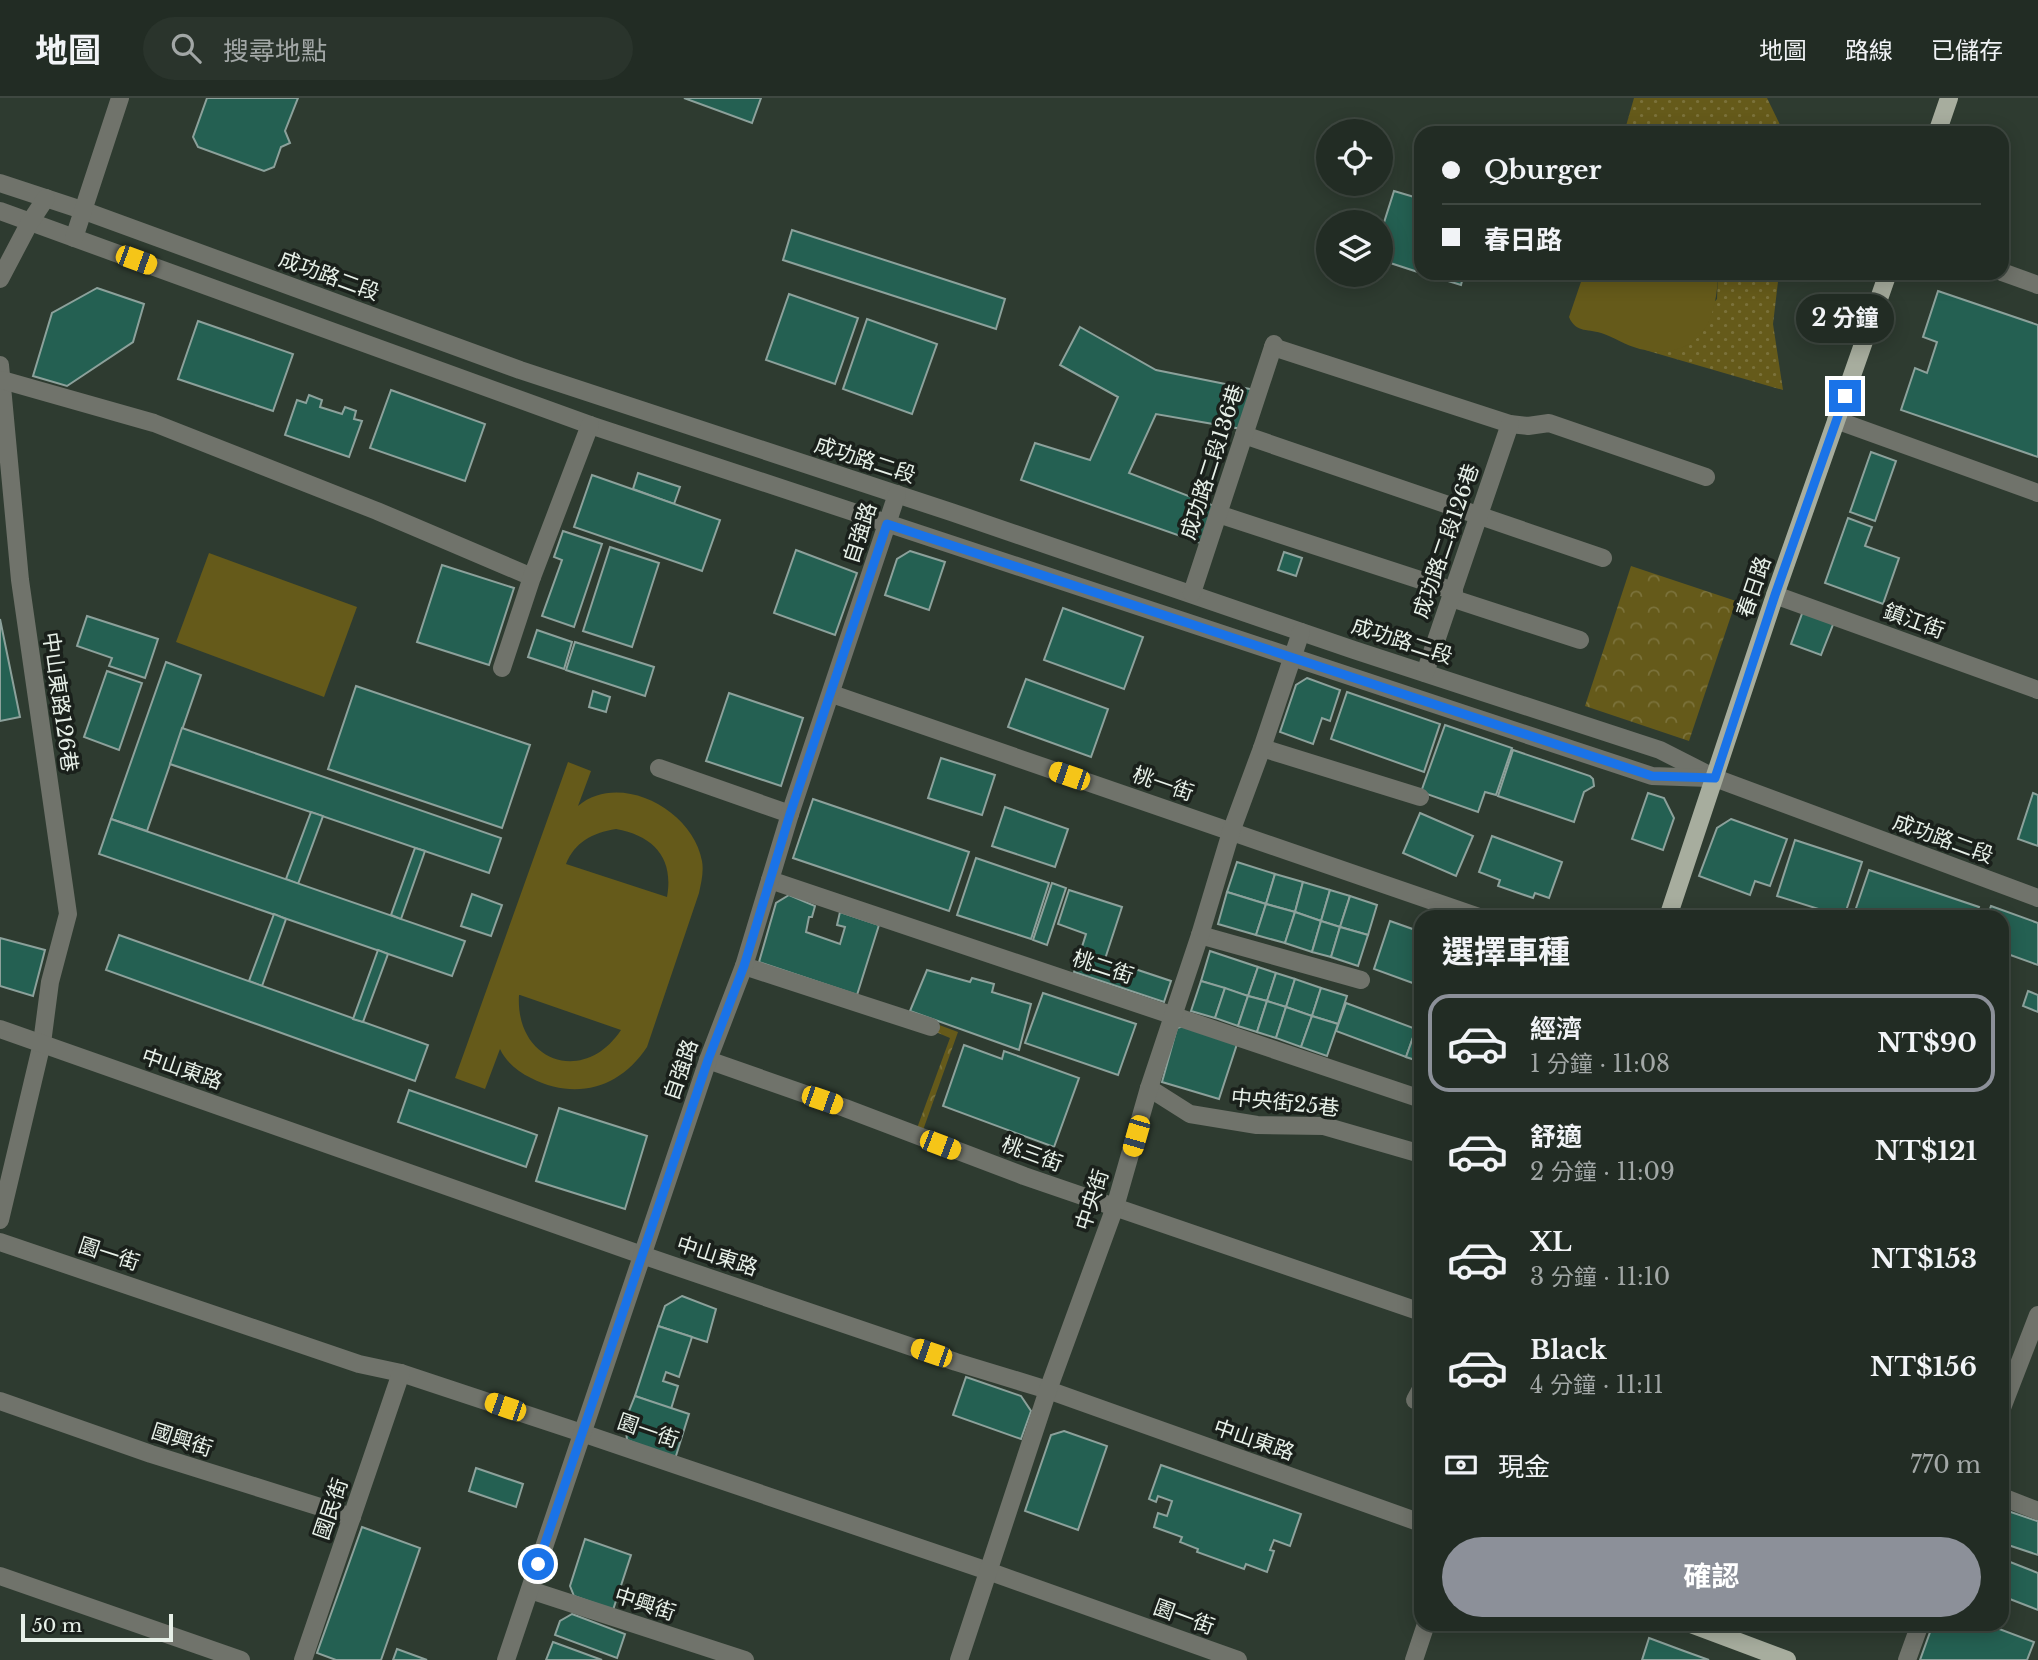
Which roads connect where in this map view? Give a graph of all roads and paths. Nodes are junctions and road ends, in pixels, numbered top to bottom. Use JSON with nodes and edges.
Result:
{"nodes":[{"id":1,"x":120,"y":98,"type":"edge"},
{"id":2,"x":1949,"y":98,"type":"edge"},
{"id":3,"x":1939,"y":126,"type":"edge"},
{"id":4,"x":0,"y":183,"type":"edge"},
{"id":5,"x":46,"y":198,"type":"junction"},
{"id":6,"x":82,"y":210,"type":"junction"},
{"id":7,"x":0,"y":211,"type":"edge"},
{"id":8,"x":30,"y":222,"type":"junction"},
{"id":9,"x":74,"y":238,"type":"junction"},
{"id":10,"x":2009,"y":275,"type":"edge"},
{"id":11,"x":0,"y":279,"type":"edge"},
{"id":12,"x":1886,"y":280,"type":"edge"},
{"id":13,"x":2038,"y":285,"type":"edge"},
{"id":14,"x":1,"y":373,"type":"edge"},
{"id":15,"x":634,"y":407,"type":"junction"},
{"id":16,"x":1836,"y":420,"type":"junction"},
{"id":17,"x":1510,"y":424,"type":"junction"},
{"id":18,"x":590,"y":425,"type":"junction"},
{"id":19,"x":1244,"y":435,"type":"junction"},
{"id":20,"x":624,"y":436,"type":"junction"},
{"id":21,"x":748,"y":445,"type":"junction"},
{"id":22,"x":738,"y":474,"type":"junction"},
{"id":23,"x":1706,"y":477,"type":"dead end"},
{"id":24,"x":2038,"y":493,"type":"edge"},
{"id":25,"x":897,"y":494,"type":"junction"},
{"id":26,"x":1218,"y":514,"type":"junction"},
{"id":27,"x":1479,"y":515,"type":"junction"},
{"id":28,"x":887,"y":524,"type":"junction"},
{"id":29,"x":1603,"y":558,"type":"dead end"},
{"id":30,"x":532,"y":577,"type":"junction"},
{"id":31,"x":1192,"y":593,"type":"junction"},
{"id":32,"x":1453,"y":595,"type":"junction"},
{"id":33,"x":1775,"y":595,"type":"junction"},
{"id":34,"x":1301,"y":632,"type":"junction"},
{"id":35,"x":1580,"y":640,"type":"dead end"},
{"id":36,"x":1293,"y":656,"type":"junction"},
{"id":37,"x":502,"y":668,"type":"dead end"},
{"id":38,"x":1425,"y":673,"type":"junction"},
{"id":39,"x":2038,"y":690,"type":"edge"},
{"id":40,"x":832,"y":694,"type":"junction"},
{"id":41,"x":1262,"y":748,"type":"junction"},
{"id":42,"x":659,"y":768,"type":"dead end"},
{"id":43,"x":1715,"y":778,"type":"junction"},
{"id":44,"x":1420,"y":797,"type":"dead end"},
{"id":45,"x":790,"y":814,"type":"junction"},
{"id":46,"x":1231,"y":832,"type":"junction"},
{"id":47,"x":770,"y":880,"type":"junction"},
{"id":48,"x":2038,"y":898,"type":"edge"},
{"id":49,"x":1459,"y":910,"type":"edge"},
{"id":50,"x":1670,"y":910,"type":"edge"},
{"id":51,"x":1200,"y":935,"type":"junction"},
{"id":52,"x":744,"y":966,"type":"junction"},
{"id":53,"x":1361,"y":980,"type":"dead end"},
{"id":54,"x":1174,"y":1014,"type":"junction"},
{"id":55,"x":931,"y":1027,"type":"dead end"},
{"id":56,"x":0,"y":1029,"type":"edge"},
{"id":57,"x":42,"y":1043,"type":"junction"},
{"id":58,"x":708,"y":1060,"type":"junction"},
{"id":59,"x":1149,"y":1088,"type":"junction"},
{"id":60,"x":1414,"y":1097,"type":"edge"},
{"id":61,"x":1414,"y":1152,"type":"edge"},
{"id":62,"x":1115,"y":1207,"type":"junction"},
{"id":63,"x":0,"y":1220,"type":"edge"},
{"id":64,"x":0,"y":1242,"type":"edge"},
{"id":65,"x":642,"y":1255,"type":"junction"},
{"id":66,"x":1414,"y":1310,"type":"edge"},
{"id":67,"x":2038,"y":1315,"type":"edge"},
{"id":68,"x":401,"y":1373,"type":"junction"},
{"id":69,"x":1048,"y":1390,"type":"junction"},
{"id":70,"x":2009,"y":1390,"type":"edge"},
{"id":71,"x":0,"y":1401,"type":"edge"},
{"id":72,"x":582,"y":1433,"type":"junction"},
{"id":73,"x":2009,"y":1500,"type":"edge"},
{"id":74,"x":2038,"y":1511,"type":"edge"},
{"id":75,"x":352,"y":1517,"type":"junction"},
{"id":76,"x":1414,"y":1521,"type":"edge"},
{"id":77,"x":988,"y":1571,"type":"junction"},
{"id":78,"x":0,"y":1576,"type":"edge"},
{"id":79,"x":530,"y":1590,"type":"junction"},
{"id":80,"x":1424,"y":1631,"type":"edge"},
{"id":81,"x":1710,"y":1631,"type":"edge"},
{"id":82,"x":1917,"y":1631,"type":"edge"},
{"id":83,"x":241,"y":1660,"type":"edge"},
{"id":84,"x":303,"y":1660,"type":"edge"},
{"id":85,"x":506,"y":1660,"type":"edge"},
{"id":86,"x":746,"y":1660,"type":"edge"},
{"id":87,"x":958,"y":1660,"type":"edge"},
{"id":88,"x":1238,"y":1660,"type":"edge"},
{"id":89,"x":1414,"y":1660,"type":"edge"},
{"id":90,"x":1787,"y":1660,"type":"edge"},
{"id":91,"x":1907,"y":1660,"type":"edge"}],
"edges":[{"from":1,"to":6,"type":"street"},
{"from":2,"to":3,"type":"main road"},
{"from":4,"to":5,"type":"street","name":"成功路二段"},
{"from":5,"to":6,"type":"street","name":"成功路二段"},
{"from":5,"to":8,"type":"street"},
{"from":6,"to":9,"type":"street"},
{"from":6,"to":15,"type":"street","name":"成功路二段"},
{"from":7,"to":8,"type":"street","name":"成功路二段"},
{"from":8,"to":9,"type":"street","name":"成功路二段"},
{"from":8,"to":11,"type":"street"},
{"from":9,"to":18,"type":"street","name":"成功路二段"},
{"from":10,"to":13,"type":"street"},
{"from":12,"to":16,"type":"main road","name":"春日路"},
{"from":14,"to":30,"type":"street"},
{"from":14,"to":57,"type":"street","name":"中山東路126巷"},
{"from":15,"to":20,"type":"street"},
{"from":15,"to":21,"type":"street","name":"成功路二段"},
{"from":16,"to":24,"type":"street"},
{"from":16,"to":33,"type":"main road","name":"春日路"},
{"from":17,"to":19,"type":"street","name":"成功路二段136巷"},
{"from":17,"to":23,"type":"street"},
{"from":17,"to":27,"type":"street","name":"成功路二段126巷"},
{"from":18,"to":20,"type":"street","name":"成功路二段"},
{"from":18,"to":30,"type":"street"},
{"from":19,"to":26,"type":"street","name":"成功路二段136巷"},
{"from":19,"to":27,"type":"street"},
{"from":20,"to":22,"type":"street","name":"成功路二段"},
{"from":21,"to":22,"type":"street"},
{"from":21,"to":25,"type":"street","name":"成功路二段"},
{"from":22,"to":28,"type":"street","name":"成功路二段"},
{"from":25,"to":28,"type":"street","name":"自強路"},
{"from":25,"to":31,"type":"street","name":"成功路二段"},
{"from":26,"to":31,"type":"street","name":"成功路二段136巷"},
{"from":26,"to":32,"type":"street"},
{"from":27,"to":29,"type":"street"},
{"from":27,"to":32,"type":"street","name":"成功路二段126巷"},
{"from":28,"to":36,"type":"street","name":"成功路二段"},
{"from":28,"to":40,"type":"street","name":"自強路"},
{"from":30,"to":37,"type":"street"},
{"from":31,"to":34,"type":"street","name":"成功路二段"},
{"from":32,"to":35,"type":"street"},
{"from":32,"to":38,"type":"street","name":"成功路二段126巷"},
{"from":33,"to":39,"type":"street","name":"鎮江街"},
{"from":33,"to":43,"type":"main road","name":"春日路"},
{"from":34,"to":36,"type":"street","name":"中央街"},
{"from":34,"to":38,"type":"street","name":"成功路二段"},
{"from":36,"to":41,"type":"street","name":"中央街"},
{"from":36,"to":43,"type":"street","name":"成功路二段"},
{"from":38,"to":43,"type":"street","name":"成功路二段"},
{"from":40,"to":45,"type":"street","name":"自強路"},
{"from":40,"to":46,"type":"street","name":"桃一街"},
{"from":41,"to":44,"type":"street"},
{"from":41,"to":46,"type":"street","name":"中央街"},
{"from":42,"to":45,"type":"street"},
{"from":43,"to":48,"type":"street","name":"成功路二段"},
{"from":43,"to":50,"type":"main road","name":"春日路"},
{"from":45,"to":47,"type":"street","name":"自強路"},
{"from":46,"to":49,"type":"street","name":"桃一街"},
{"from":46,"to":51,"type":"street","name":"中央街"},
{"from":47,"to":52,"type":"street","name":"自強路"},
{"from":47,"to":54,"type":"street","name":"桃二街"},
{"from":51,"to":53,"type":"street"},
{"from":51,"to":54,"type":"street","name":"中央街"},
{"from":52,"to":55,"type":"street"},
{"from":52,"to":58,"type":"street","name":"自強路"},
{"from":54,"to":59,"type":"street","name":"中央街"},
{"from":54,"to":60,"type":"street","name":"桃二街"},
{"from":56,"to":57,"type":"street","name":"中山東路"},
{"from":57,"to":63,"type":"street","name":"中山東路126巷"},
{"from":57,"to":65,"type":"street","name":"中山東路"},
{"from":58,"to":62,"type":"street","name":"桃三街"},
{"from":58,"to":65,"type":"street","name":"自強路"},
{"from":59,"to":61,"type":"street","name":"中央街25巷"},
{"from":59,"to":62,"type":"street","name":"中央街"},
{"from":62,"to":66,"type":"street","name":"桃三街"},
{"from":62,"to":69,"type":"street","name":"中央街"},
{"from":64,"to":68,"type":"street","name":"園一街"},
{"from":65,"to":69,"type":"street","name":"中山東路"},
{"from":65,"to":72,"type":"street","name":"自強路"},
{"from":67,"to":70,"type":"street"},
{"from":68,"to":72,"type":"street","name":"園一街"},
{"from":68,"to":75,"type":"street","name":"國民街"},
{"from":69,"to":76,"type":"street","name":"中山東路"},
{"from":69,"to":77,"type":"street","name":"中央街"},
{"from":71,"to":75,"type":"street","name":"國興街"},
{"from":72,"to":77,"type":"street","name":"園一街"},
{"from":72,"to":79,"type":"street","name":"自強路"},
{"from":73,"to":74,"type":"street"},
{"from":75,"to":84,"type":"street","name":"國民街"},
{"from":77,"to":87,"type":"street","name":"中央街"},
{"from":77,"to":88,"type":"street","name":"園一街"},
{"from":78,"to":83,"type":"street"},
{"from":79,"to":85,"type":"street","name":"自強路"},
{"from":79,"to":86,"type":"street","name":"中興街"},
{"from":80,"to":89,"type":"street"},
{"from":81,"to":90,"type":"main road"},
{"from":82,"to":91,"type":"street"}]}
